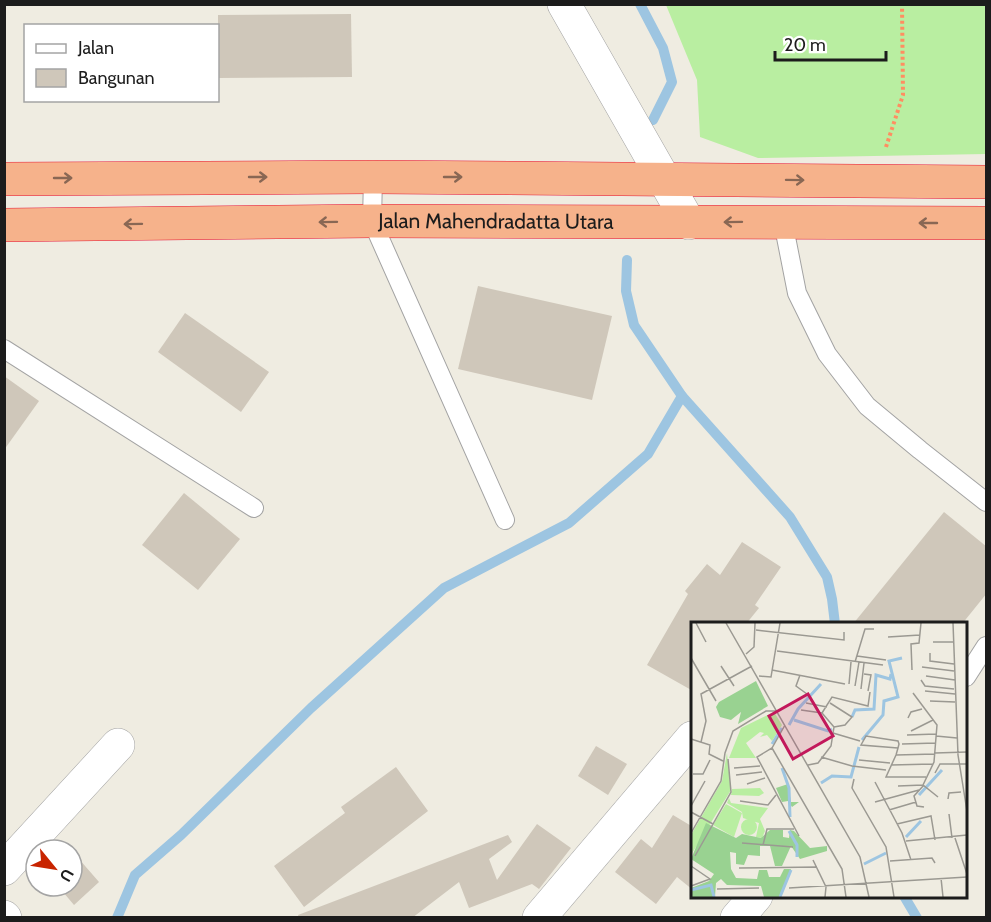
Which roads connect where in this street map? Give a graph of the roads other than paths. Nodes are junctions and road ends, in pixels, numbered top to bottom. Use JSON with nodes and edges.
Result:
{"nodes":[{"id":1,"x":564,"y":4,"type":"edge"},
{"id":2,"x":373,"y":177,"type":"junction"},
{"id":3,"x":4,"y":179,"type":"edge"},
{"id":4,"x":665,"y":179,"type":"junction"},
{"id":5,"x":987,"y":182,"type":"edge"},
{"id":6,"x":372,"y":221,"type":"junction"},
{"id":7,"x":783,"y":222,"type":"junction"},
{"id":8,"x":689,"y":223,"type":"junction"},
{"id":9,"x":987,"y":223,"type":"edge"},
{"id":10,"x":4,"y":225,"type":"edge"},
{"id":11,"x":4,"y":349,"type":"edge"},
{"id":12,"x":987,"y":502,"type":"edge"},
{"id":13,"x":254,"y":508,"type":"dead end"},
{"id":14,"x":505,"y":520,"type":"dead end"},
{"id":15,"x":987,"y":646,"type":"edge"},
{"id":16,"x":967,"y":676,"type":"edge"},
{"id":17,"x":691,"y":740,"type":"edge"},
{"id":18,"x":118,"y":745,"type":"dead end"},
{"id":19,"x":4,"y":870,"type":"edge"},
{"id":20,"x":755,"y":898,"type":"edge"},
{"id":21,"x":539,"y":918,"type":"edge"},
{"id":22,"x":737,"y":918,"type":"edge"}],
"edges":[{"from":1,"to":4,"type":"street"},
{"from":3,"to":2,"type":"highway","name":"Jalan Mahendradatta Utara","one_way":true},
{"from":2,"to":4,"type":"highway","name":"Jalan Mahendradatta Utara","one_way":true},
{"from":2,"to":6,"type":"lane"},
{"from":4,"to":5,"type":"highway","name":"Jalan Mahendradatta Utara","one_way":true},
{"from":4,"to":8,"type":"street"},
{"from":6,"to":8,"type":"highway","name":"Jalan Mahendradatta Utara"},
{"from":6,"to":10,"type":"highway","name":"Jalan Mahendradatta Utara","one_way":true},
{"from":6,"to":14,"type":"lane"},
{"from":7,"to":8,"type":"highway","name":"Jalan Mahendradatta Utara","one_way":true},
{"from":9,"to":7,"type":"highway","name":"Jalan Mahendradatta Utara","one_way":true},
{"from":7,"to":12,"type":"lane"},
{"from":11,"to":13,"type":"lane"},
{"from":15,"to":16,"type":"lane"},
{"from":17,"to":21,"type":"street"},
{"from":18,"to":19,"type":"street"},
{"from":20,"to":22,"type":"street"}]}
